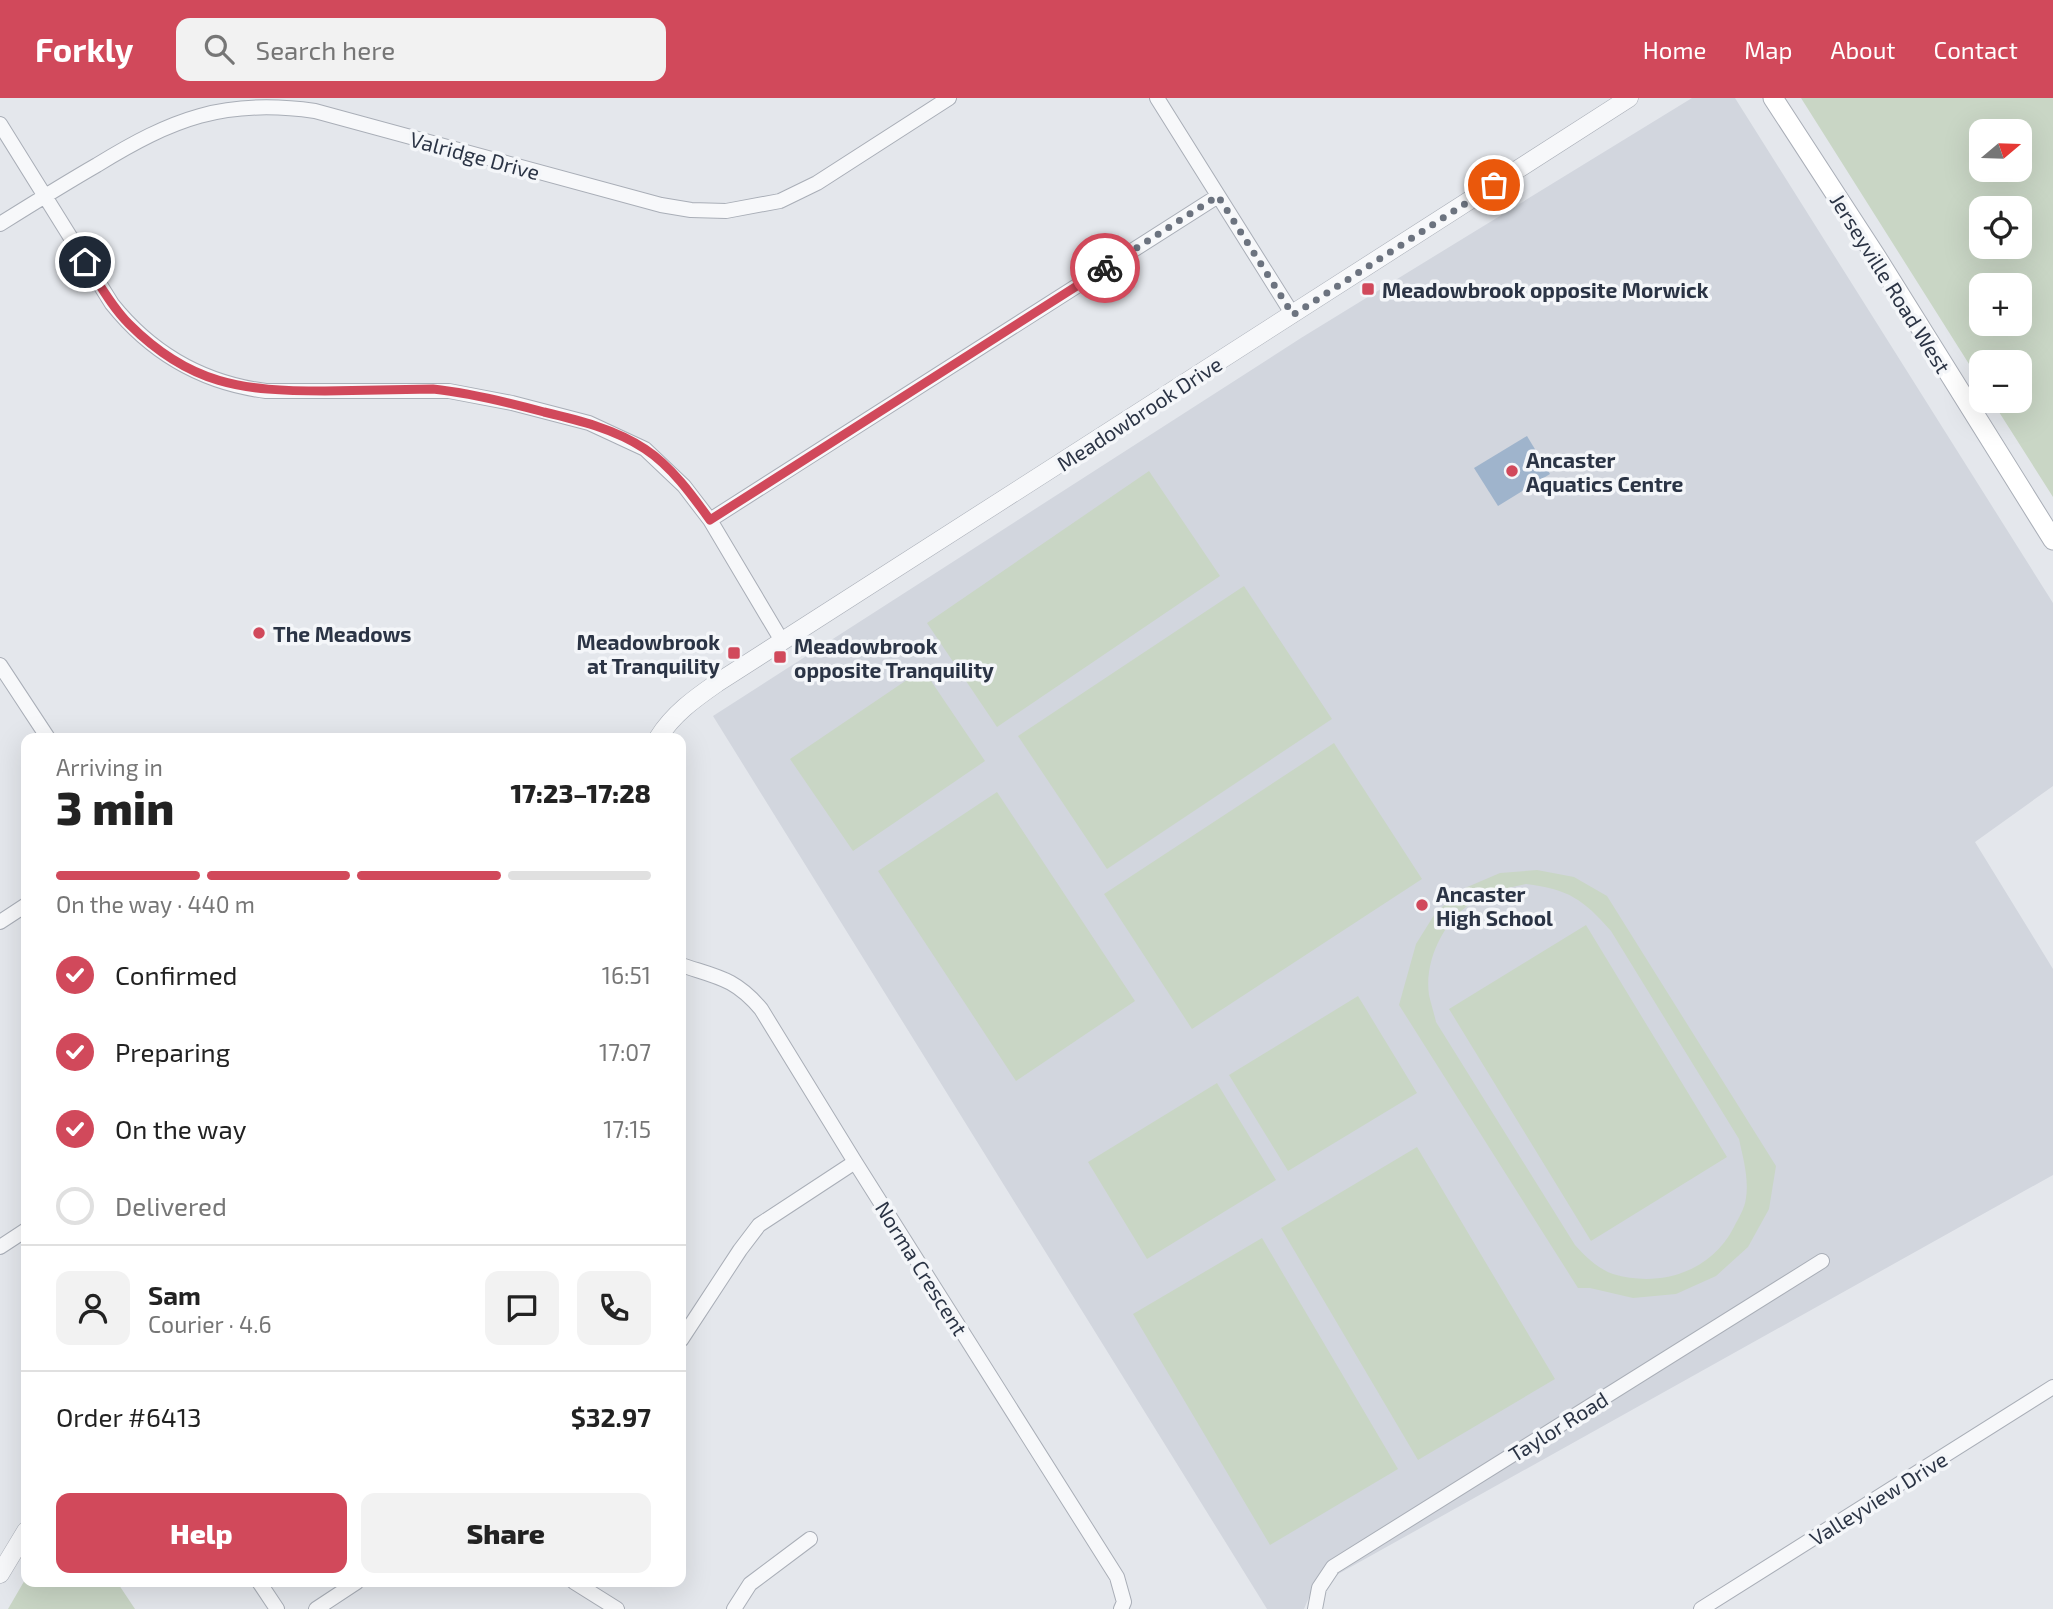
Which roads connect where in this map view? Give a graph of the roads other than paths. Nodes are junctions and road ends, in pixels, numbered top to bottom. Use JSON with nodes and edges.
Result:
{"nodes":[{"id":1,"x":949,"y":98,"type":"edge"},
{"id":2,"x":1157,"y":98,"type":"edge"},
{"id":3,"x":1629,"y":98,"type":"edge"},
{"id":4,"x":1773,"y":98,"type":"edge"},
{"id":5,"x":0,"y":124,"type":"edge"},
{"id":6,"x":1218,"y":196,"type":"junction"},
{"id":7,"x":44,"y":197,"type":"junction"},
{"id":8,"x":0,"y":224,"type":"edge"},
{"id":9,"x":1293,"y":315,"type":"junction"},
{"id":10,"x":710,"y":520,"type":"junction"},
{"id":11,"x":2053,"y":540,"type":"edge"},
{"id":12,"x":782,"y":641,"type":"junction"},
{"id":13,"x":0,"y":665,"type":"edge"},
{"id":14,"x":45,"y":733,"type":"edge"},
{"id":15,"x":662,"y":733,"type":"edge"},
{"id":16,"x":21,"y":908,"type":"edge"},
{"id":17,"x":0,"y":922,"type":"edge"},
{"id":18,"x":686,"y":966,"type":"edge"},
{"id":19,"x":855,"y":1162,"type":"junction"},
{"id":20,"x":21,"y":1233,"type":"edge"},
{"id":21,"x":0,"y":1247,"type":"edge"},
{"id":22,"x":1822,"y":1261,"type":"dead end"},
{"id":23,"x":686,"y":1332,"type":"edge"},
{"id":24,"x":2053,"y":1387,"type":"edge"},
{"id":25,"x":21,"y":1539,"type":"edge"},
{"id":26,"x":810,"y":1539,"type":"dead end"},
{"id":27,"x":0,"y":1574,"type":"edge"},
{"id":28,"x":262,"y":1587,"type":"edge"},
{"id":29,"x":349,"y":1587,"type":"edge"},
{"id":30,"x":582,"y":1587,"type":"edge"},
{"id":31,"x":277,"y":1609,"type":"edge"},
{"id":32,"x":316,"y":1609,"type":"edge"},
{"id":33,"x":617,"y":1609,"type":"edge"},
{"id":34,"x":734,"y":1609,"type":"edge"},
{"id":35,"x":1121,"y":1609,"type":"edge"},
{"id":36,"x":1315,"y":1609,"type":"edge"},
{"id":37,"x":1701,"y":1609,"type":"edge"}],
"edges":[{"from":1,"to":7,"type":"street","name":"Valridge Drive"},
{"from":2,"to":6,"type":"street"},
{"from":3,"to":9,"type":"street","name":"Meadowbrook Drive"},
{"from":4,"to":11,"type":"main road","name":"Jerseyville Road West"},
{"from":5,"to":7,"type":"street"},
{"from":6,"to":9,"type":"street"},
{"from":6,"to":10,"type":"street"},
{"from":7,"to":8,"type":"street","name":"Valridge Drive"},
{"from":7,"to":10,"type":"street"},
{"from":9,"to":12,"type":"street","name":"Meadowbrook Drive"},
{"from":10,"to":12,"type":"street"},
{"from":12,"to":15,"type":"street","name":"Meadowbrook Drive"},
{"from":13,"to":14,"type":"street"},
{"from":16,"to":17,"type":"street"},
{"from":18,"to":19,"type":"street","name":"Norma Crescent"},
{"from":19,"to":23,"type":"street"},
{"from":19,"to":35,"type":"street","name":"Norma Crescent"},
{"from":20,"to":21,"type":"street"},
{"from":22,"to":36,"type":"street","name":"Taylor Road"},
{"from":24,"to":37,"type":"street","name":"Valleyview Drive"},
{"from":25,"to":27,"type":"street"},
{"from":26,"to":34,"type":"street"},
{"from":28,"to":31,"type":"street"},
{"from":29,"to":32,"type":"street"},
{"from":30,"to":33,"type":"street"}]}
